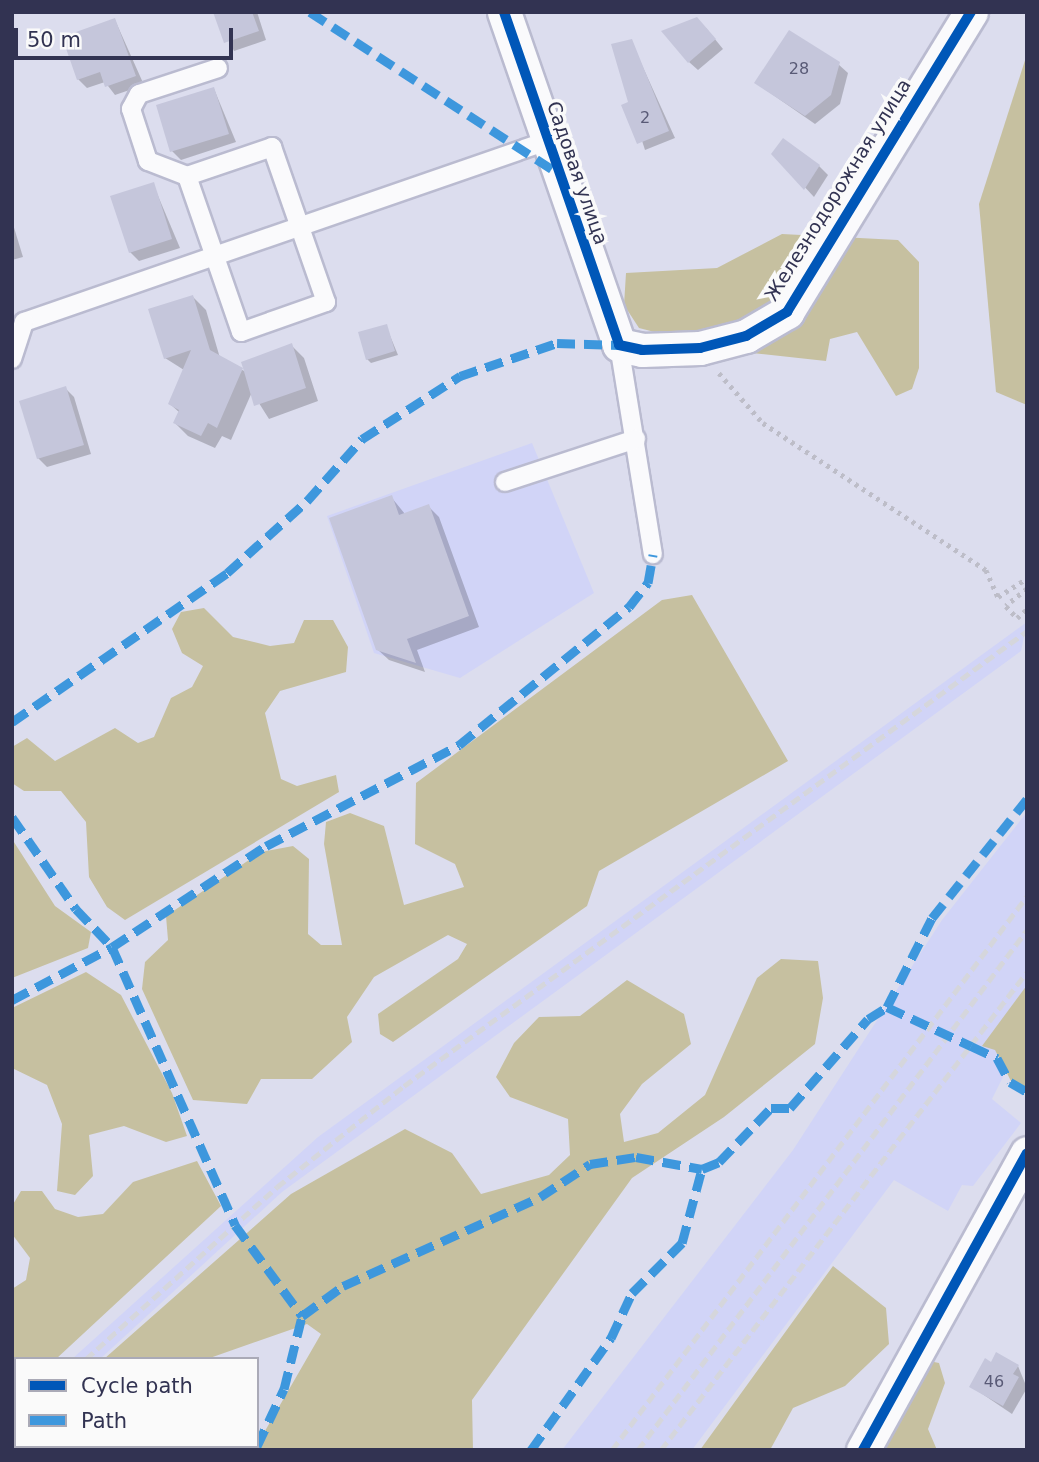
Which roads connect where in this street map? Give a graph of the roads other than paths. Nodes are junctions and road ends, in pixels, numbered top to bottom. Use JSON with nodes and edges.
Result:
{"nodes":[{"id":1,"x":504,"y":12,"type":"edge"},
{"id":2,"x":971,"y":12,"type":"edge"},
{"id":3,"x":218,"y":68,"type":"dead end"},
{"id":4,"x":547,"y":141,"type":"junction"},
{"id":5,"x":187,"y":176,"type":"junction"},
{"id":6,"x":299,"y":227,"type":"junction"},
{"id":7,"x":215,"y":256,"type":"junction"},
{"id":8,"x":18,"y":317,"type":"edge"},
{"id":9,"x":619,"y":345,"type":"junction"},
{"id":10,"x":12,"y":359,"type":"edge"},
{"id":11,"x":636,"y":439,"type":"junction"},
{"id":12,"x":505,"y":482,"type":"dead end"},
{"id":13,"x":653,"y":554,"type":"dead end"},
{"id":14,"x":1027,"y":1153,"type":"edge"},
{"id":15,"x":863,"y":1450,"type":"edge"}],
"edges":[{"from":1,"to":4,"type":"street","name":"Садовая улица"},
{"from":2,"to":9,"type":"street","name":"Железнодорожная улица"},
{"from":3,"to":5,"type":"lane"},
{"from":4,"to":6,"type":"lane"},
{"from":4,"to":9,"type":"street","name":"Садовая улица"},
{"from":5,"to":6,"type":"lane"},
{"from":5,"to":7,"type":"lane"},
{"from":6,"to":7,"type":"lane"},
{"from":6,"to":7,"type":"lane"},
{"from":7,"to":8,"type":"lane"},
{"from":8,"to":10,"type":"lane"},
{"from":9,"to":11,"type":"lane"},
{"from":11,"to":12,"type":"lane"},
{"from":11,"to":13,"type":"lane"},
{"from":14,"to":15,"type":"street"}]}
